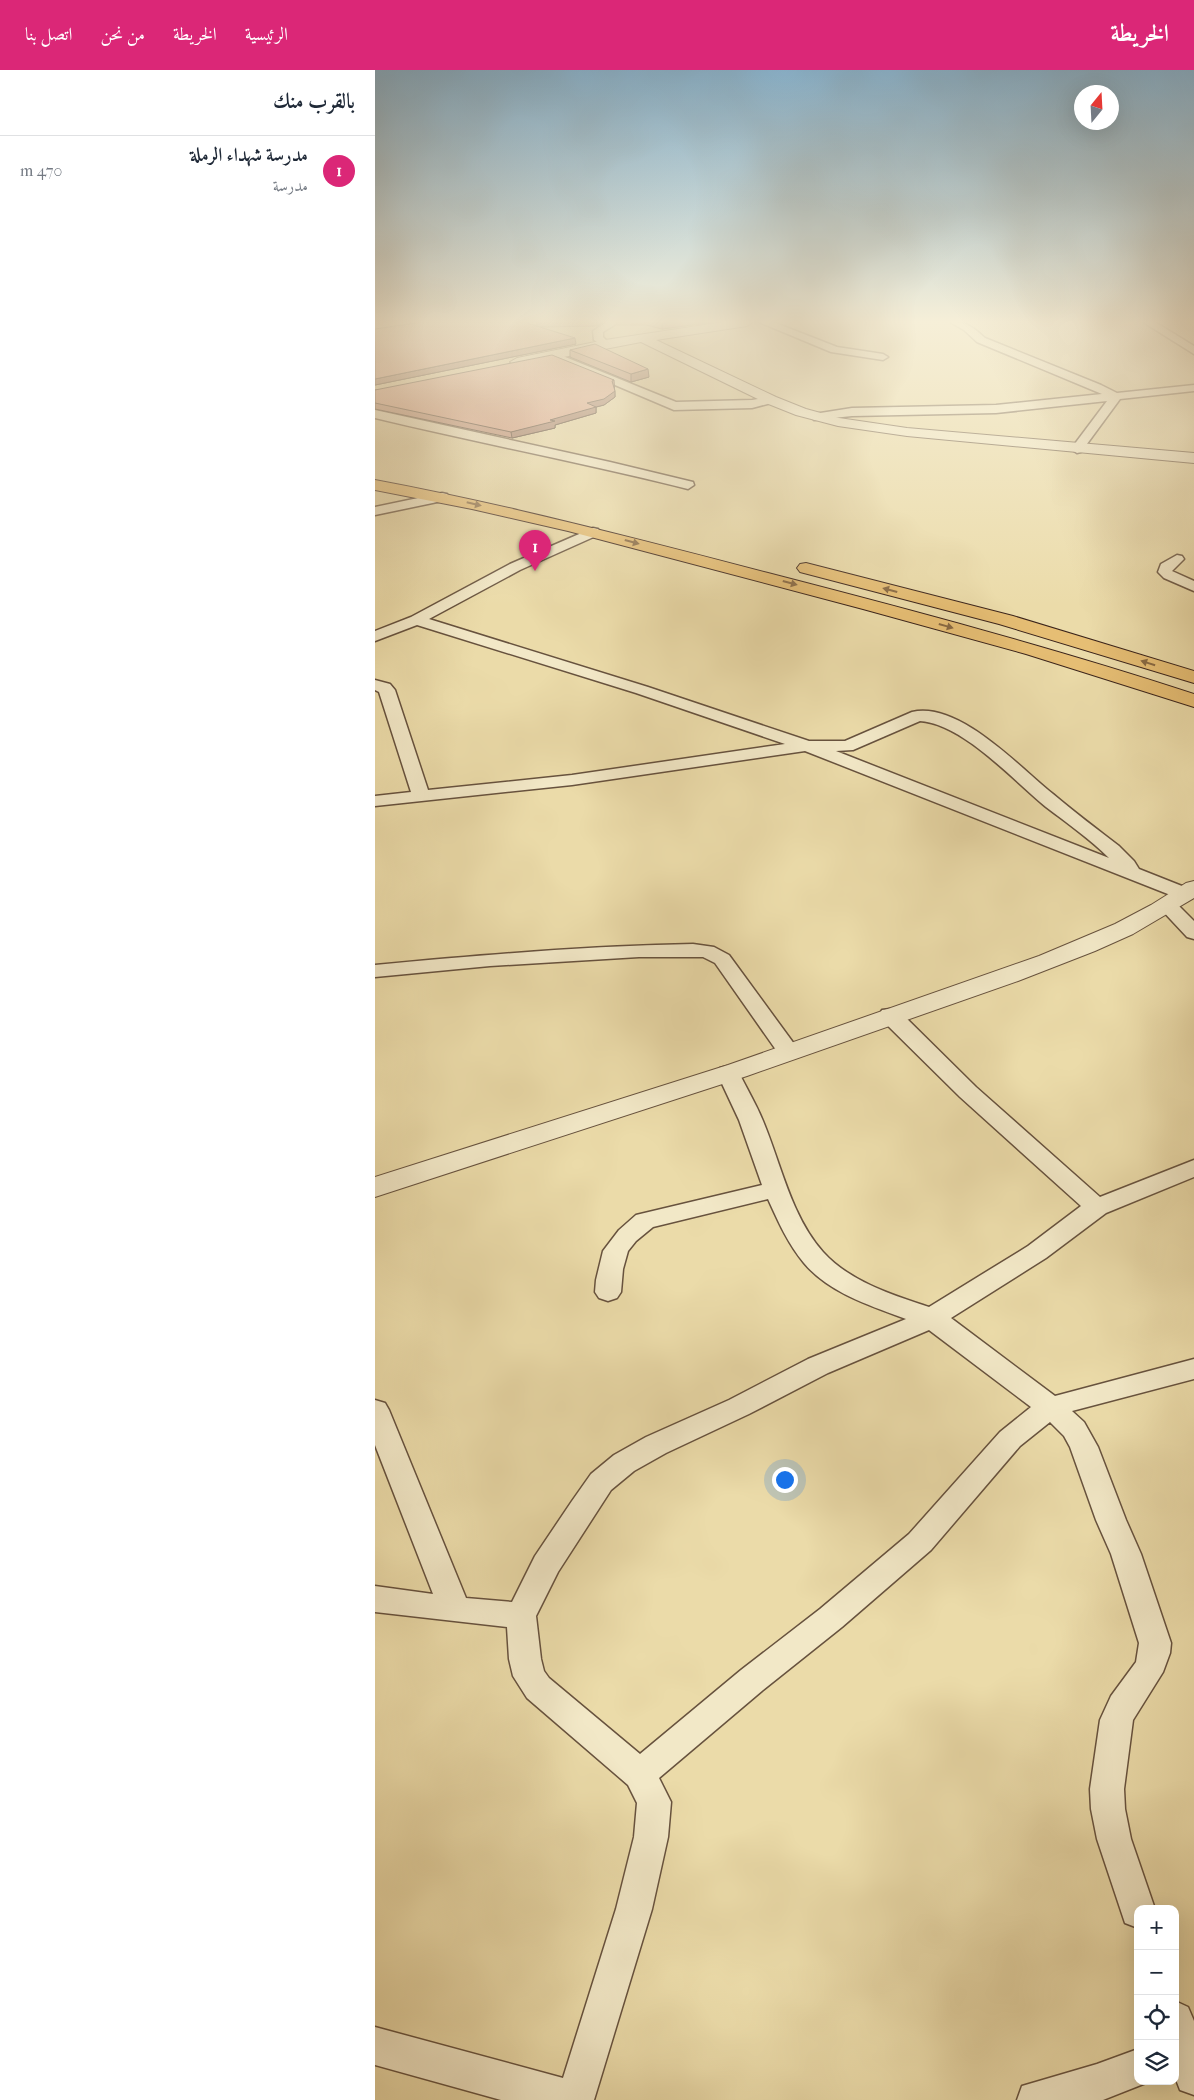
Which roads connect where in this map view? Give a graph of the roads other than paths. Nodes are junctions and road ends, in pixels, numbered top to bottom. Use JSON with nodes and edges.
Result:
{"nodes":[{"id":1,"x":387,"y":417,"type":"edge"},
{"id":2,"x":818,"y":417,"type":"edge"},
{"id":3,"x":1101,"y":417,"type":"edge"},
{"id":4,"x":1077,"y":449,"type":"junction"},
{"id":5,"x":1194,"y":458,"type":"edge"},
{"id":6,"x":375,"y":470,"type":"edge"},
{"id":7,"x":375,"y":485,"type":"edge"},
{"id":8,"x":688,"y":485,"type":"dead end"},
{"id":9,"x":447,"y":490,"type":"junction"},
{"id":10,"x":375,"y":511,"type":"edge"},
{"id":11,"x":593,"y":532,"type":"junction"},
{"id":12,"x":1177,"y":559,"type":"dead end"},
{"id":13,"x":788,"y":563,"type":"dead end"},
{"id":14,"x":1194,"y":587,"type":"edge"},
{"id":15,"x":416,"y":620,"type":"junction"},
{"id":16,"x":375,"y":636,"type":"edge"},
{"id":17,"x":1194,"y":677,"type":"edge"},
{"id":18,"x":375,"y":685,"type":"edge"},
{"id":19,"x":1194,"y":701,"type":"edge"},
{"id":20,"x":807,"y":746,"type":"junction"},
{"id":21,"x":421,"y":796,"type":"junction"},
{"id":22,"x":375,"y":801,"type":"edge"},
{"id":23,"x":1131,"y":873,"type":"junction"},
{"id":24,"x":1182,"y":896,"type":"edge"},
{"id":25,"x":1194,"y":933,"type":"edge"},
{"id":26,"x":375,"y":970,"type":"edge"},
{"id":27,"x":890,"y":1015,"type":"junction"},
{"id":28,"x":789,"y":1052,"type":"junction"},
{"id":29,"x":728,"y":1073,"type":"junction"},
{"id":30,"x":1194,"y":1168,"type":"edge"},
{"id":31,"x":375,"y":1187,"type":"edge"},
{"id":32,"x":776,"y":1188,"type":"junction"},
{"id":33,"x":1097,"y":1207,"type":"junction"},
{"id":34,"x":608,"y":1292,"type":"dead end"},
{"id":35,"x":932,"y":1318,"type":"junction"},
{"id":36,"x":1194,"y":1369,"type":"edge"},
{"id":37,"x":1051,"y":1408,"type":"junction"},
{"id":38,"x":375,"y":1410,"type":"edge"},
{"id":39,"x":375,"y":1599,"type":"edge"},
{"id":40,"x":455,"y":1610,"type":"junction"},
{"id":41,"x":521,"y":1616,"type":"junction"},
{"id":42,"x":640,"y":1774,"type":"junction"},
{"id":43,"x":1136,"y":1905,"type":"edge"},
{"id":44,"x":375,"y":2046,"type":"edge"},
{"id":45,"x":1134,"y":2069,"type":"edge"},
{"id":46,"x":571,"y":2100,"type":"edge"},
{"id":47,"x":575,"y":2100,"type":"edge"},
{"id":48,"x":1036,"y":2100,"type":"edge"}],
"edges":[{"from":1,"to":8,"type":"street"},
{"from":2,"to":4,"type":"street"},
{"from":3,"to":4,"type":"street"},
{"from":4,"to":5,"type":"street"},
{"from":6,"to":9,"type":"main road"},
{"from":7,"to":9,"type":"main road"},
{"from":9,"to":10,"type":"street"},
{"from":9,"to":11,"type":"main road","one_way":true},
{"from":11,"to":15,"type":"street"},
{"from":11,"to":19,"type":"main road","one_way":true},
{"from":12,"to":14,"type":"street"},
{"from":17,"to":13,"type":"main road","one_way":true},
{"from":15,"to":16,"type":"street"},
{"from":15,"to":20,"type":"street"},
{"from":18,"to":21,"type":"street"},
{"from":20,"to":21,"type":"street"},
{"from":20,"to":23,"type":"street"},
{"from":20,"to":23,"type":"street"},
{"from":21,"to":22,"type":"street"},
{"from":23,"to":24,"type":"street"},
{"from":24,"to":25,"type":"street"},
{"from":24,"to":27,"type":"street"},
{"from":26,"to":28,"type":"street"},
{"from":27,"to":28,"type":"street"},
{"from":27,"to":33,"type":"street"},
{"from":28,"to":29,"type":"street"},
{"from":29,"to":31,"type":"street"},
{"from":29,"to":32,"type":"street"},
{"from":30,"to":33,"type":"street"},
{"from":32,"to":34,"type":"street"},
{"from":32,"to":35,"type":"street"},
{"from":33,"to":35,"type":"street"},
{"from":35,"to":37,"type":"street"},
{"from":35,"to":41,"type":"street"},
{"from":36,"to":37,"type":"street"},
{"from":37,"to":42,"type":"street"},
{"from":37,"to":43,"type":"street"},
{"from":38,"to":40,"type":"street"},
{"from":39,"to":40,"type":"street"},
{"from":40,"to":41,"type":"street"},
{"from":41,"to":42,"type":"street"},
{"from":42,"to":47,"type":"street"},
{"from":44,"to":46,"type":"street"},
{"from":45,"to":48,"type":"street"}]}
